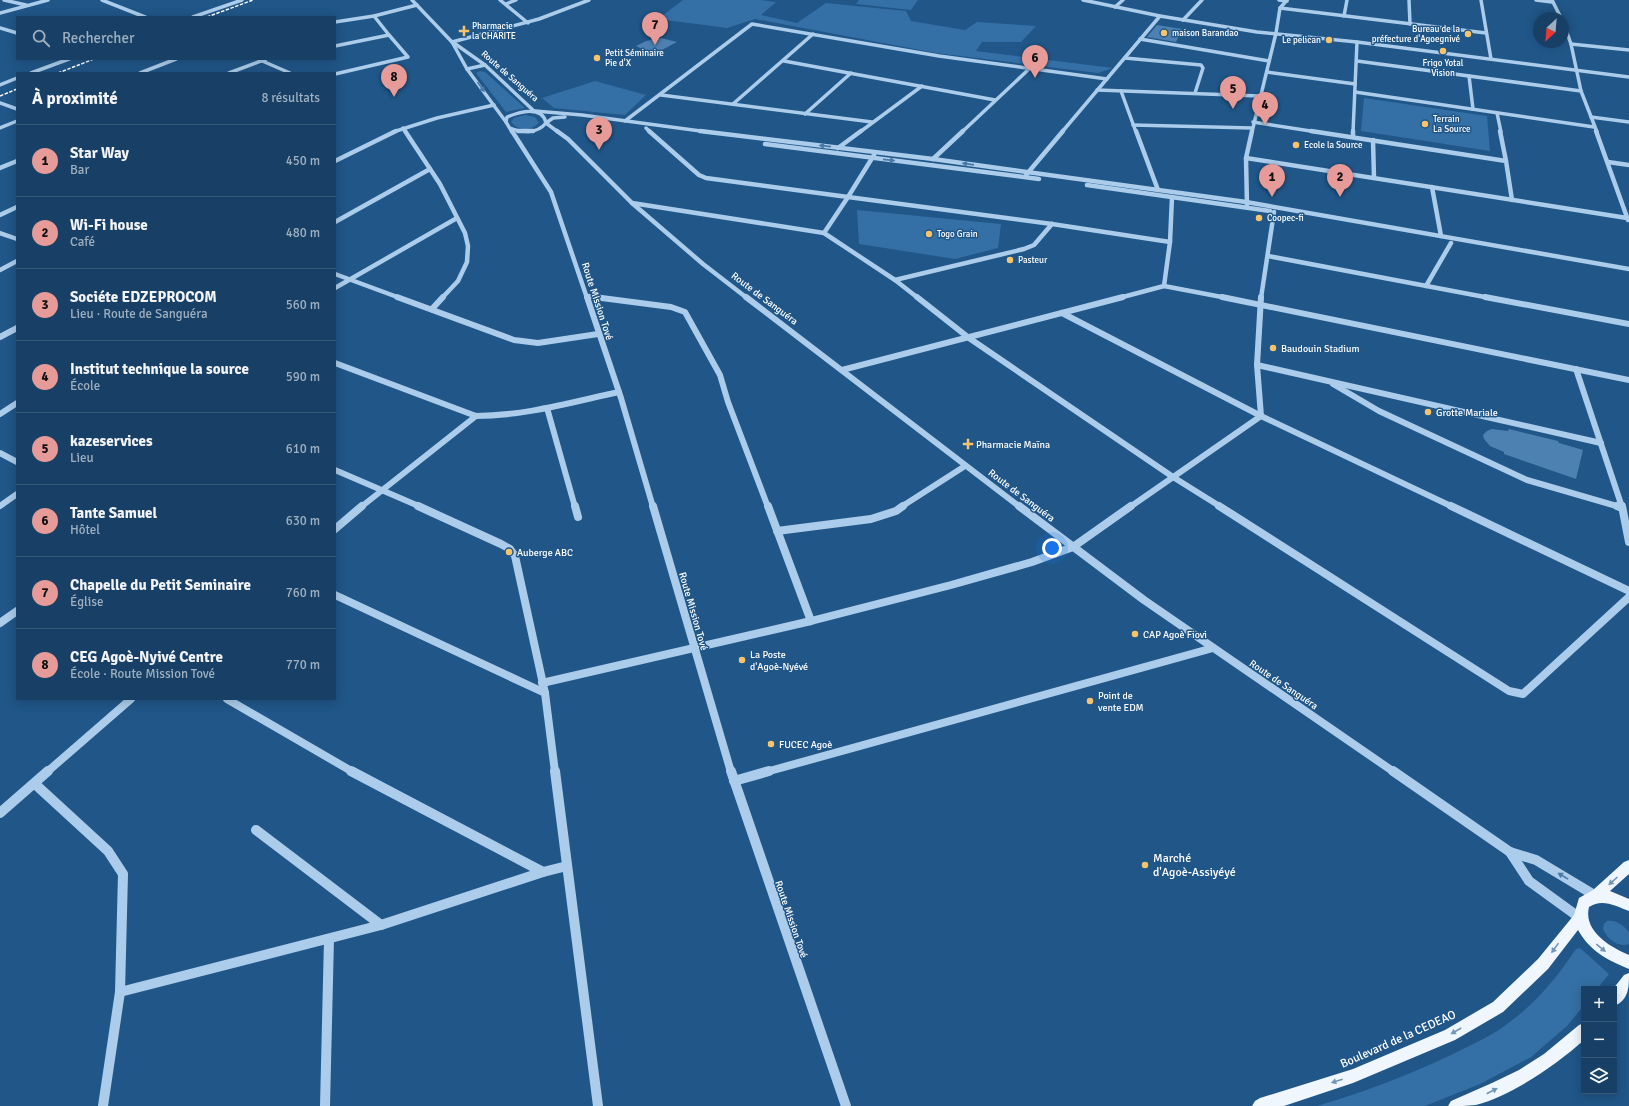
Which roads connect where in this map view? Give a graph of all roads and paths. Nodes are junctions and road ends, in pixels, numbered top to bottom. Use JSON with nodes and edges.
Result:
{"nodes":[{"id":1,"x":4,"y":0,"type":"edge"},
{"id":2,"x":48,"y":0,"type":"edge"},
{"id":3,"x":102,"y":0,"type":"edge"},
{"id":4,"x":242,"y":0,"type":"edge"},
{"id":5,"x":412,"y":0,"type":"edge"},
{"id":6,"x":500,"y":0,"type":"edge"},
{"id":7,"x":516,"y":0,"type":"edge"},
{"id":8,"x":589,"y":0,"type":"edge"},
{"id":9,"x":1083,"y":0,"type":"edge"},
{"id":10,"x":1123,"y":0,"type":"edge"},
{"id":11,"x":1202,"y":0,"type":"edge"},
{"id":12,"x":1279,"y":0,"type":"edge"},
{"id":13,"x":1347,"y":0,"type":"edge"},
{"id":14,"x":1409,"y":0,"type":"edge"},
{"id":15,"x":1481,"y":0,"type":"edge"},
{"id":16,"x":1536,"y":0,"type":"edge"},
{"id":17,"x":1287,"y":1,"type":"edge"},
{"id":18,"x":1552,"y":1,"type":"edge"},
{"id":19,"x":506,"y":4,"type":"junction"},
{"id":20,"x":28,"y":5,"type":"junction"},
{"id":21,"x":417,"y":5,"type":"junction"},
{"id":22,"x":1115,"y":7,"type":"junction"},
{"id":23,"x":1280,"y":8,"type":"junction"},
{"id":24,"x":0,"y":12,"type":"edge"},
{"id":25,"x":1558,"y":12,"type":"edge"},
{"id":26,"x":142,"y":16,"type":"edge"},
{"id":27,"x":196,"y":16,"type":"edge"},
{"id":28,"x":374,"y":16,"type":"junction"},
{"id":29,"x":1160,"y":16,"type":"junction"},
{"id":30,"x":1344,"y":16,"type":"junction"},
{"id":31,"x":1183,"y":20,"type":"junction"},
{"id":32,"x":336,"y":22,"type":"edge"},
{"id":33,"x":528,"y":23,"type":"junction"},
{"id":34,"x":1410,"y":24,"type":"junction"},
{"id":35,"x":0,"y":28,"type":"edge"},
{"id":36,"x":16,"y":33,"type":"edge"},
{"id":37,"x":1276,"y":33,"type":"junction"},
{"id":38,"x":1486,"y":33,"type":"junction"},
{"id":39,"x":813,"y":34,"type":"junction"},
{"id":40,"x":389,"y":35,"type":"junction"},
{"id":41,"x":1569,"y":38,"type":"edge"},
{"id":42,"x":1140,"y":39,"type":"junction"},
{"id":43,"x":452,"y":42,"type":"junction"},
{"id":44,"x":1357,"y":42,"type":"junction"},
{"id":45,"x":1571,"y":44,"type":"junction"},
{"id":46,"x":336,"y":46,"type":"edge"},
{"id":47,"x":1629,"y":50,"type":"edge"},
{"id":48,"x":1125,"y":58,"type":"junction"},
{"id":49,"x":1491,"y":59,"type":"junction"},
{"id":50,"x":66,"y":60,"type":"edge"},
{"id":51,"x":173,"y":60,"type":"edge"},
{"id":52,"x":259,"y":60,"type":"edge"},
{"id":53,"x":784,"y":61,"type":"junction"},
{"id":54,"x":1269,"y":61,"type":"junction"},
{"id":55,"x":1357,"y":61,"type":"junction"},
{"id":56,"x":485,"y":65,"type":"junction"},
{"id":57,"x":467,"y":69,"type":"junction"},
{"id":58,"x":1028,"y":69,"type":"junction"},
{"id":59,"x":1576,"y":70,"type":"junction"},
{"id":60,"x":34,"y":72,"type":"edge"},
{"id":61,"x":143,"y":72,"type":"edge"},
{"id":62,"x":231,"y":72,"type":"edge"},
{"id":63,"x":288,"y":72,"type":"edge"},
{"id":64,"x":1267,"y":72,"type":"junction"},
{"id":65,"x":851,"y":73,"type":"junction"},
{"id":66,"x":336,"y":74,"type":"edge"},
{"id":67,"x":1469,"y":76,"type":"junction"},
{"id":68,"x":1629,"y":77,"type":"edge"},
{"id":69,"x":16,"y":78,"type":"edge"},
{"id":70,"x":1107,"y":79,"type":"junction"},
{"id":71,"x":1355,"y":84,"type":"junction"},
{"id":72,"x":0,"y":85,"type":"edge"},
{"id":73,"x":922,"y":86,"type":"junction"},
{"id":74,"x":1097,"y":90,"type":"junction"},
{"id":75,"x":1121,"y":91,"type":"junction"},
{"id":76,"x":1581,"y":91,"type":"junction"},
{"id":77,"x":1355,"y":92,"type":"junction"},
{"id":78,"x":1195,"y":93,"type":"junction"},
{"id":79,"x":661,"y":95,"type":"junction"},
{"id":80,"x":1260,"y":96,"type":"junction"},
{"id":81,"x":995,"y":100,"type":"junction"},
{"id":82,"x":0,"y":103,"type":"edge"},
{"id":83,"x":733,"y":104,"type":"junction"},
{"id":84,"x":494,"y":105,"type":"junction"},
{"id":85,"x":16,"y":109,"type":"edge"},
{"id":86,"x":1473,"y":109,"type":"junction"},
{"id":87,"x":534,"y":111,"type":"junction"},
{"id":88,"x":1497,"y":112,"type":"junction"},
{"id":89,"x":805,"y":114,"type":"junction"},
{"id":90,"x":1591,"y":117,"type":"junction"},
{"id":91,"x":16,"y":121,"type":"edge"},
{"id":92,"x":625,"y":121,"type":"junction"},
{"id":93,"x":506,"y":122,"type":"junction"},
{"id":94,"x":872,"y":122,"type":"junction"},
{"id":95,"x":1254,"y":122,"type":"junction"},
{"id":96,"x":1629,"y":122,"type":"edge"},
{"id":97,"x":546,"y":123,"type":"junction"},
{"id":98,"x":1133,"y":124,"type":"junction"},
{"id":99,"x":1594,"y":127,"type":"junction"},
{"id":100,"x":0,"y":128,"type":"edge"},
{"id":101,"x":404,"y":128,"type":"junction"},
{"id":102,"x":510,"y":128,"type":"junction"},
{"id":103,"x":646,"y":128,"type":"junction"},
{"id":104,"x":1252,"y":128,"type":"junction"},
{"id":105,"x":540,"y":129,"type":"junction"},
{"id":106,"x":529,"y":131,"type":"junction"},
{"id":107,"x":1353,"y":137,"type":"junction"},
{"id":108,"x":568,"y":140,"type":"junction"},
{"id":109,"x":1373,"y":140,"type":"junction"},
{"id":110,"x":838,"y":148,"type":"junction"},
{"id":111,"x":522,"y":150,"type":"junction"},
{"id":112,"x":876,"y":152,"type":"junction"},
{"id":113,"x":873,"y":158,"type":"junction"},
{"id":114,"x":1246,"y":158,"type":"junction"},
{"id":115,"x":933,"y":159,"type":"junction"},
{"id":116,"x":336,"y":160,"type":"edge"},
{"id":117,"x":16,"y":161,"type":"edge"},
{"id":118,"x":1506,"y":162,"type":"junction"},
{"id":119,"x":1608,"y":162,"type":"junction"},
{"id":120,"x":1629,"y":164,"type":"edge"},
{"id":121,"x":0,"y":168,"type":"edge"},
{"id":122,"x":430,"y":169,"type":"junction"},
{"id":123,"x":1027,"y":175,"type":"junction"},
{"id":124,"x":1374,"y":178,"type":"junction"},
{"id":125,"x":1432,"y":187,"type":"junction"},
{"id":126,"x":1158,"y":190,"type":"junction"},
{"id":127,"x":848,"y":197,"type":"junction"},
{"id":128,"x":1172,"y":197,"type":"junction"},
{"id":129,"x":1512,"y":200,"type":"junction"},
{"id":130,"x":1246,"y":202,"type":"junction"},
{"id":131,"x":632,"y":203,"type":"junction"},
{"id":132,"x":16,"y":207,"type":"edge"},
{"id":133,"x":1248,"y":208,"type":"junction"},
{"id":134,"x":1274,"y":212,"type":"junction"},
{"id":135,"x":0,"y":215,"type":"edge"},
{"id":136,"x":457,"y":218,"type":"junction"},
{"id":137,"x":1628,"y":220,"type":"edge"},
{"id":138,"x":336,"y":221,"type":"edge"},
{"id":139,"x":1052,"y":224,"type":"junction"},
{"id":140,"x":0,"y":233,"type":"edge"},
{"id":141,"x":824,"y":233,"type":"junction"},
{"id":142,"x":1441,"y":236,"type":"junction"},
{"id":143,"x":16,"y":239,"type":"edge"},
{"id":144,"x":1170,"y":242,"type":"junction"},
{"id":145,"x":1451,"y":242,"type":"junction"},
{"id":146,"x":1268,"y":256,"type":"junction"},
{"id":147,"x":16,"y":262,"type":"edge"},
{"id":148,"x":1629,"y":269,"type":"edge"},
{"id":149,"x":0,"y":270,"type":"edge"},
{"id":150,"x":336,"y":274,"type":"edge"},
{"id":151,"x":1629,"y":274,"type":"edge"},
{"id":152,"x":351,"y":279,"type":"junction"},
{"id":153,"x":895,"y":280,"type":"junction"},
{"id":154,"x":1164,"y":286,"type":"junction"},
{"id":155,"x":1426,"y":286,"type":"junction"},
{"id":156,"x":336,"y":287,"type":"edge"},
{"id":157,"x":587,"y":296,"type":"junction"},
{"id":158,"x":1260,"y":304,"type":"junction"},
{"id":159,"x":432,"y":309,"type":"junction"},
{"id":160,"x":1062,"y":313,"type":"junction"},
{"id":161,"x":1629,"y":324,"type":"edge"},
{"id":162,"x":15,"y":331,"type":"edge"},
{"id":163,"x":598,"y":334,"type":"junction"},
{"id":164,"x":0,"y":337,"type":"edge"},
{"id":165,"x":970,"y":338,"type":"junction"},
{"id":166,"x":336,"y":363,"type":"edge"},
{"id":167,"x":1257,"y":365,"type":"junction"},
{"id":168,"x":1576,"y":369,"type":"junction"},
{"id":169,"x":842,"y":370,"type":"junction"},
{"id":170,"x":1326,"y":380,"type":"junction"},
{"id":171,"x":1629,"y":380,"type":"edge"},
{"id":172,"x":619,"y":392,"type":"junction"},
{"id":173,"x":16,"y":404,"type":"edge"},
{"id":174,"x":547,"y":408,"type":"junction"},
{"id":175,"x":0,"y":414,"type":"edge"},
{"id":176,"x":476,"y":416,"type":"junction"},
{"id":177,"x":1261,"y":416,"type":"junction"},
{"id":178,"x":1601,"y":443,"type":"junction"},
{"id":179,"x":0,"y":453,"type":"edge"},
{"id":180,"x":16,"y":461,"type":"edge"},
{"id":181,"x":965,"y":466,"type":"junction"},
{"id":182,"x":336,"y":470,"type":"edge"},
{"id":183,"x":1173,"y":477,"type":"junction"},
{"id":184,"x":382,"y":490,"type":"junction"},
{"id":185,"x":16,"y":495,"type":"edge"},
{"id":186,"x":0,"y":506,"type":"edge"},
{"id":187,"x":1622,"y":508,"type":"junction"},
{"id":188,"x":578,"y":517,"type":"dead end"},
{"id":189,"x":336,"y":528,"type":"edge"},
{"id":190,"x":777,"y":530,"type":"junction"},
{"id":191,"x":1629,"y":542,"type":"edge"},
{"id":192,"x":1073,"y":547,"type":"junction"},
{"id":193,"x":1629,"y":591,"type":"edge"},
{"id":194,"x":336,"y":595,"type":"edge"},
{"id":195,"x":1629,"y":597,"type":"edge"},
{"id":196,"x":16,"y":612,"type":"edge"},
{"id":197,"x":812,"y":621,"type":"junction"},
{"id":198,"x":0,"y":623,"type":"edge"},
{"id":199,"x":695,"y":648,"type":"junction"},
{"id":200,"x":1213,"y":648,"type":"junction"},
{"id":201,"x":542,"y":683,"type":"junction"},
{"id":202,"x":545,"y":693,"type":"junction"},
{"id":203,"x":131,"y":700,"type":"edge"},
{"id":204,"x":229,"y":700,"type":"edge"},
{"id":205,"x":734,"y":781,"type":"junction"},
{"id":206,"x":35,"y":784,"type":"junction"},
{"id":207,"x":0,"y":813,"type":"edge"},
{"id":208,"x":256,"y":830,"type":"dead end"},
{"id":209,"x":1510,"y":852,"type":"junction"},
{"id":210,"x":567,"y":866,"type":"junction"},
{"id":211,"x":1629,"y":866,"type":"edge"},
{"id":212,"x":543,"y":872,"type":"junction"},
{"id":213,"x":1596,"y":896,"type":"junction"},
{"id":214,"x":1629,"y":905,"type":"edge"},
{"id":215,"x":1580,"y":918,"type":"junction"},
{"id":216,"x":381,"y":925,"type":"junction"},
{"id":217,"x":329,"y":939,"type":"junction"},
{"id":218,"x":1629,"y":962,"type":"edge"},
{"id":219,"x":1629,"y":980,"type":"edge"},
{"id":220,"x":120,"y":992,"type":"junction"},
{"id":221,"x":1617,"y":995,"type":"edge"},
{"id":222,"x":1581,"y":1033,"type":"edge"},
{"id":223,"x":103,"y":1106,"type":"edge"},
{"id":224,"x":325,"y":1106,"type":"edge"},
{"id":225,"x":598,"y":1106,"type":"edge"},
{"id":226,"x":846,"y":1106,"type":"edge"},
{"id":227,"x":1260,"y":1106,"type":"edge"},
{"id":228,"x":1456,"y":1106,"type":"edge"}],
"edges":[{"from":1,"to":20,"type":"street"},
{"from":2,"to":20,"type":"street"},
{"from":3,"to":26,"type":"street"},
{"from":4,"to":27,"type":"street"},
{"from":5,"to":21,"type":"street"},
{"from":6,"to":19,"type":"street"},
{"from":7,"to":19,"type":"street"},
{"from":8,"to":33,"type":"street"},
{"from":9,"to":22,"type":"street"},
{"from":10,"to":22,"type":"street"},
{"from":11,"to":31,"type":"street"},
{"from":12,"to":17,"type":"street"},
{"from":13,"to":30,"type":"street"},
{"from":14,"to":34,"type":"street"},
{"from":15,"to":38,"type":"street"},
{"from":16,"to":18,"type":"street"},
{"from":17,"to":23,"type":"street"},
{"from":18,"to":25,"type":"street"},
{"from":19,"to":33,"type":"street"},
{"from":20,"to":24,"type":"street"},
{"from":21,"to":28,"type":"street"},
{"from":21,"to":43,"type":"street"},
{"from":22,"to":29,"type":"street"},
{"from":23,"to":30,"type":"street"},
{"from":23,"to":37,"type":"street"},
{"from":28,"to":32,"type":"street"},
{"from":28,"to":40,"type":"street"},
{"from":29,"to":31,"type":"street"},
{"from":29,"to":42,"type":"street"},
{"from":30,"to":34,"type":"street"},
{"from":31,"to":37,"type":"street"},
{"from":33,"to":43,"type":"street"},
{"from":34,"to":38,"type":"street"},
{"from":35,"to":36,"type":"street"},
{"from":37,"to":44,"type":"street"},
{"from":37,"to":54,"type":"street"},
{"from":38,"to":49,"type":"street"},
{"from":39,"to":53,"type":"street"},
{"from":39,"to":58,"type":"street"},
{"from":39,"to":79,"type":"street"},
{"from":40,"to":46,"type":"street"},
{"from":40,"to":66,"type":"street"},
{"from":41,"to":45,"type":"street"},
{"from":42,"to":48,"type":"street"},
{"from":42,"to":54,"type":"street"},
{"from":43,"to":56,"type":"street","name":"Route de Sanguéra"},
{"from":43,"to":57,"type":"street"},
{"from":44,"to":49,"type":"street"},
{"from":44,"to":55,"type":"street"},
{"from":45,"to":47,"type":"street"},
{"from":45,"to":59,"type":"street"},
{"from":48,"to":70,"type":"street"},
{"from":48,"to":78,"type":"street"},
{"from":49,"to":59,"type":"street"},
{"from":50,"to":60,"type":"street"},
{"from":51,"to":61,"type":"street"},
{"from":52,"to":62,"type":"street"},
{"from":52,"to":63,"type":"street"},
{"from":53,"to":65,"type":"street"},
{"from":53,"to":83,"type":"street"},
{"from":54,"to":64,"type":"street"},
{"from":55,"to":67,"type":"street"},
{"from":55,"to":71,"type":"street"},
{"from":56,"to":57,"type":"street"},
{"from":56,"to":87,"type":"street","name":"Route de Sanguéra"},
{"from":57,"to":84,"type":"street","one_way":true},
{"from":58,"to":70,"type":"street"},
{"from":58,"to":81,"type":"street"},
{"from":59,"to":68,"type":"street"},
{"from":59,"to":76,"type":"street"},
{"from":64,"to":71,"type":"street"},
{"from":64,"to":80,"type":"street"},
{"from":65,"to":73,"type":"street"},
{"from":65,"to":89,"type":"street"},
{"from":67,"to":76,"type":"street"},
{"from":67,"to":86,"type":"street"},
{"from":69,"to":72,"type":"street"},
{"from":70,"to":74,"type":"street"},
{"from":71,"to":77,"type":"street"},
{"from":73,"to":81,"type":"street"},
{"from":73,"to":94,"type":"street"},
{"from":74,"to":75,"type":"street"},
{"from":74,"to":123,"type":"street"},
{"from":75,"to":78,"type":"street"},
{"from":75,"to":98,"type":"street"},
{"from":76,"to":90,"type":"street"},
{"from":77,"to":86,"type":"street"},
{"from":77,"to":107,"type":"street"},
{"from":78,"to":80,"type":"street"},
{"from":79,"to":83,"type":"street"},
{"from":79,"to":92,"type":"street"},
{"from":80,"to":95,"type":"street"},
{"from":81,"to":115,"type":"street"},
{"from":82,"to":85,"type":"street"},
{"from":83,"to":89,"type":"street"},
{"from":84,"to":93,"type":"street"},
{"from":84,"to":101,"type":"street"},
{"from":86,"to":88,"type":"street"},
{"from":87,"to":92,"type":"street"},
{"from":87,"to":93,"type":"street"},
{"from":87,"to":97,"type":"street","name":"Route de Sanguéra"},
{"from":88,"to":99,"type":"street"},
{"from":88,"to":118,"type":"street"},
{"from":89,"to":94,"type":"street"},
{"from":90,"to":96,"type":"street"},
{"from":90,"to":99,"type":"street"},
{"from":91,"to":100,"type":"street"},
{"from":110,"to":92,"type":"street","one_way":true},
{"from":93,"to":102,"type":"street","name":"Route Mission Tové"},
{"from":94,"to":110,"type":"street"},
{"from":95,"to":104,"type":"street"},
{"from":95,"to":107,"type":"street"},
{"from":97,"to":103,"type":"street"},
{"from":97,"to":105,"type":"street"},
{"from":97,"to":108,"type":"street","name":"Route de Sanguéra"},
{"from":98,"to":104,"type":"street"},
{"from":98,"to":126,"type":"street"},
{"from":99,"to":119,"type":"street"},
{"from":101,"to":116,"type":"street"},
{"from":101,"to":122,"type":"street"},
{"from":102,"to":106,"type":"street"},
{"from":102,"to":111,"type":"street","name":"Route Mission Tové"},
{"from":103,"to":113,"type":"street"},
{"from":103,"to":127,"type":"street"},
{"from":104,"to":114,"type":"street"},
{"from":105,"to":106,"type":"street"},
{"from":105,"to":108,"type":"street"},
{"from":106,"to":111,"type":"street"},
{"from":107,"to":109,"type":"street"},
{"from":108,"to":131,"type":"street","name":"Route de Sanguéra"},
{"from":109,"to":118,"type":"street"},
{"from":109,"to":124,"type":"street"},
{"from":110,"to":112,"type":"street"},
{"from":111,"to":157,"type":"street","name":"Route Mission Tové"},
{"from":112,"to":113,"type":"street"},
{"from":112,"to":115,"type":"street"},
{"from":113,"to":123,"type":"street","one_way":true},
{"from":113,"to":127,"type":"street"},
{"from":114,"to":124,"type":"street"},
{"from":114,"to":130,"type":"street"},
{"from":123,"to":115,"type":"street","one_way":true},
{"from":117,"to":121,"type":"street"},
{"from":118,"to":129,"type":"street"},
{"from":119,"to":120,"type":"street"},
{"from":119,"to":137,"type":"street"},
{"from":122,"to":136,"type":"street"},
{"from":122,"to":138,"type":"street"},
{"from":123,"to":126,"type":"street"},
{"from":123,"to":128,"type":"street"},
{"from":124,"to":125,"type":"street"},
{"from":125,"to":129,"type":"street"},
{"from":125,"to":142,"type":"street"},
{"from":126,"to":130,"type":"street"},
{"from":127,"to":139,"type":"street"},
{"from":127,"to":141,"type":"street"},
{"from":128,"to":133,"type":"street"},
{"from":128,"to":144,"type":"street"},
{"from":129,"to":137,"type":"street"},
{"from":130,"to":133,"type":"street"},
{"from":130,"to":142,"type":"street"},
{"from":131,"to":141,"type":"street"},
{"from":131,"to":169,"type":"street","name":"Route de Sanguéra"},
{"from":132,"to":135,"type":"street"},
{"from":133,"to":134,"type":"street"},
{"from":134,"to":145,"type":"street"},
{"from":134,"to":146,"type":"street"},
{"from":136,"to":152,"type":"street"},
{"from":136,"to":159,"type":"street"},
{"from":139,"to":144,"type":"street"},
{"from":139,"to":153,"type":"street"},
{"from":140,"to":143,"type":"street"},
{"from":141,"to":153,"type":"street"},
{"from":142,"to":148,"type":"street"},
{"from":144,"to":154,"type":"street"},
{"from":145,"to":151,"type":"street"},
{"from":145,"to":155,"type":"street"},
{"from":146,"to":155,"type":"street"},
{"from":146,"to":158,"type":"street"},
{"from":147,"to":149,"type":"street"},
{"from":150,"to":152,"type":"street"},
{"from":152,"to":156,"type":"street"},
{"from":152,"to":159,"type":"street"},
{"from":153,"to":165,"type":"street"},
{"from":154,"to":158,"type":"street"},
{"from":154,"to":160,"type":"street"},
{"from":155,"to":161,"type":"street"},
{"from":157,"to":163,"type":"street","name":"Route Mission Tové"},
{"from":157,"to":190,"type":"street"},
{"from":158,"to":167,"type":"street"},
{"from":158,"to":168,"type":"street"},
{"from":159,"to":163,"type":"street"},
{"from":160,"to":165,"type":"street"},
{"from":160,"to":177,"type":"street"},
{"from":162,"to":164,"type":"street"},
{"from":163,"to":172,"type":"street","name":"Route Mission Tové"},
{"from":165,"to":169,"type":"street"},
{"from":165,"to":183,"type":"street"},
{"from":166,"to":176,"type":"street"},
{"from":167,"to":170,"type":"street"},
{"from":167,"to":177,"type":"street"},
{"from":168,"to":171,"type":"street"},
{"from":168,"to":178,"type":"street"},
{"from":169,"to":181,"type":"street","name":"Route de Sanguéra"},
{"from":170,"to":178,"type":"street"},
{"from":170,"to":187,"type":"street"},
{"from":172,"to":174,"type":"street"},
{"from":172,"to":199,"type":"street","name":"Route Mission Tové"},
{"from":173,"to":175,"type":"street"},
{"from":174,"to":176,"type":"street"},
{"from":174,"to":188,"type":"street"},
{"from":176,"to":184,"type":"street"},
{"from":177,"to":183,"type":"street"},
{"from":177,"to":193,"type":"street"},
{"from":178,"to":187,"type":"street"},
{"from":179,"to":180,"type":"street"},
{"from":181,"to":190,"type":"street"},
{"from":181,"to":192,"type":"street","name":"Route de Sanguéra"},
{"from":182,"to":184,"type":"street"},
{"from":183,"to":192,"type":"street"},
{"from":183,"to":195,"type":"street"},
{"from":184,"to":189,"type":"street"},
{"from":184,"to":201,"type":"street"},
{"from":185,"to":186,"type":"street"},
{"from":187,"to":191,"type":"street"},
{"from":190,"to":197,"type":"street"},
{"from":192,"to":197,"type":"street"},
{"from":192,"to":200,"type":"street","name":"Route de Sanguéra"},
{"from":194,"to":202,"type":"street"},
{"from":196,"to":198,"type":"street"},
{"from":197,"to":199,"type":"street"},
{"from":199,"to":201,"type":"street"},
{"from":199,"to":205,"type":"street","name":"Route Mission Tové"},
{"from":200,"to":205,"type":"street"},
{"from":200,"to":209,"type":"street","name":"Route de Sanguéra"},
{"from":201,"to":202,"type":"street"},
{"from":202,"to":210,"type":"street"},
{"from":203,"to":206,"type":"street"},
{"from":204,"to":212,"type":"street"},
{"from":205,"to":226,"type":"street","name":"Route Mission Tové"},
{"from":206,"to":207,"type":"street"},
{"from":206,"to":220,"type":"street"},
{"from":208,"to":216,"type":"street"},
{"from":213,"to":209,"type":"street","name":"Route de Sanguéra","one_way":true},
{"from":209,"to":215,"type":"street","name":"Route de Sanguéra"},
{"from":210,"to":212,"type":"street"},
{"from":210,"to":225,"type":"street"},
{"from":211,"to":213,"type":"main road","one_way":true},
{"from":212,"to":216,"type":"street"},
{"from":213,"to":214,"type":"main road"},
{"from":213,"to":215,"type":"main road"},
{"from":215,"to":218,"type":"main road","one_way":true},
{"from":215,"to":227,"type":"main road","name":"Boulevard de la CEDEAO","one_way":true},
{"from":216,"to":217,"type":"street"},
{"from":217,"to":220,"type":"street"},
{"from":217,"to":224,"type":"street"},
{"from":219,"to":221,"type":"main road"},
{"from":220,"to":223,"type":"street"},
{"from":228,"to":222,"type":"main road","one_way":true}]}
